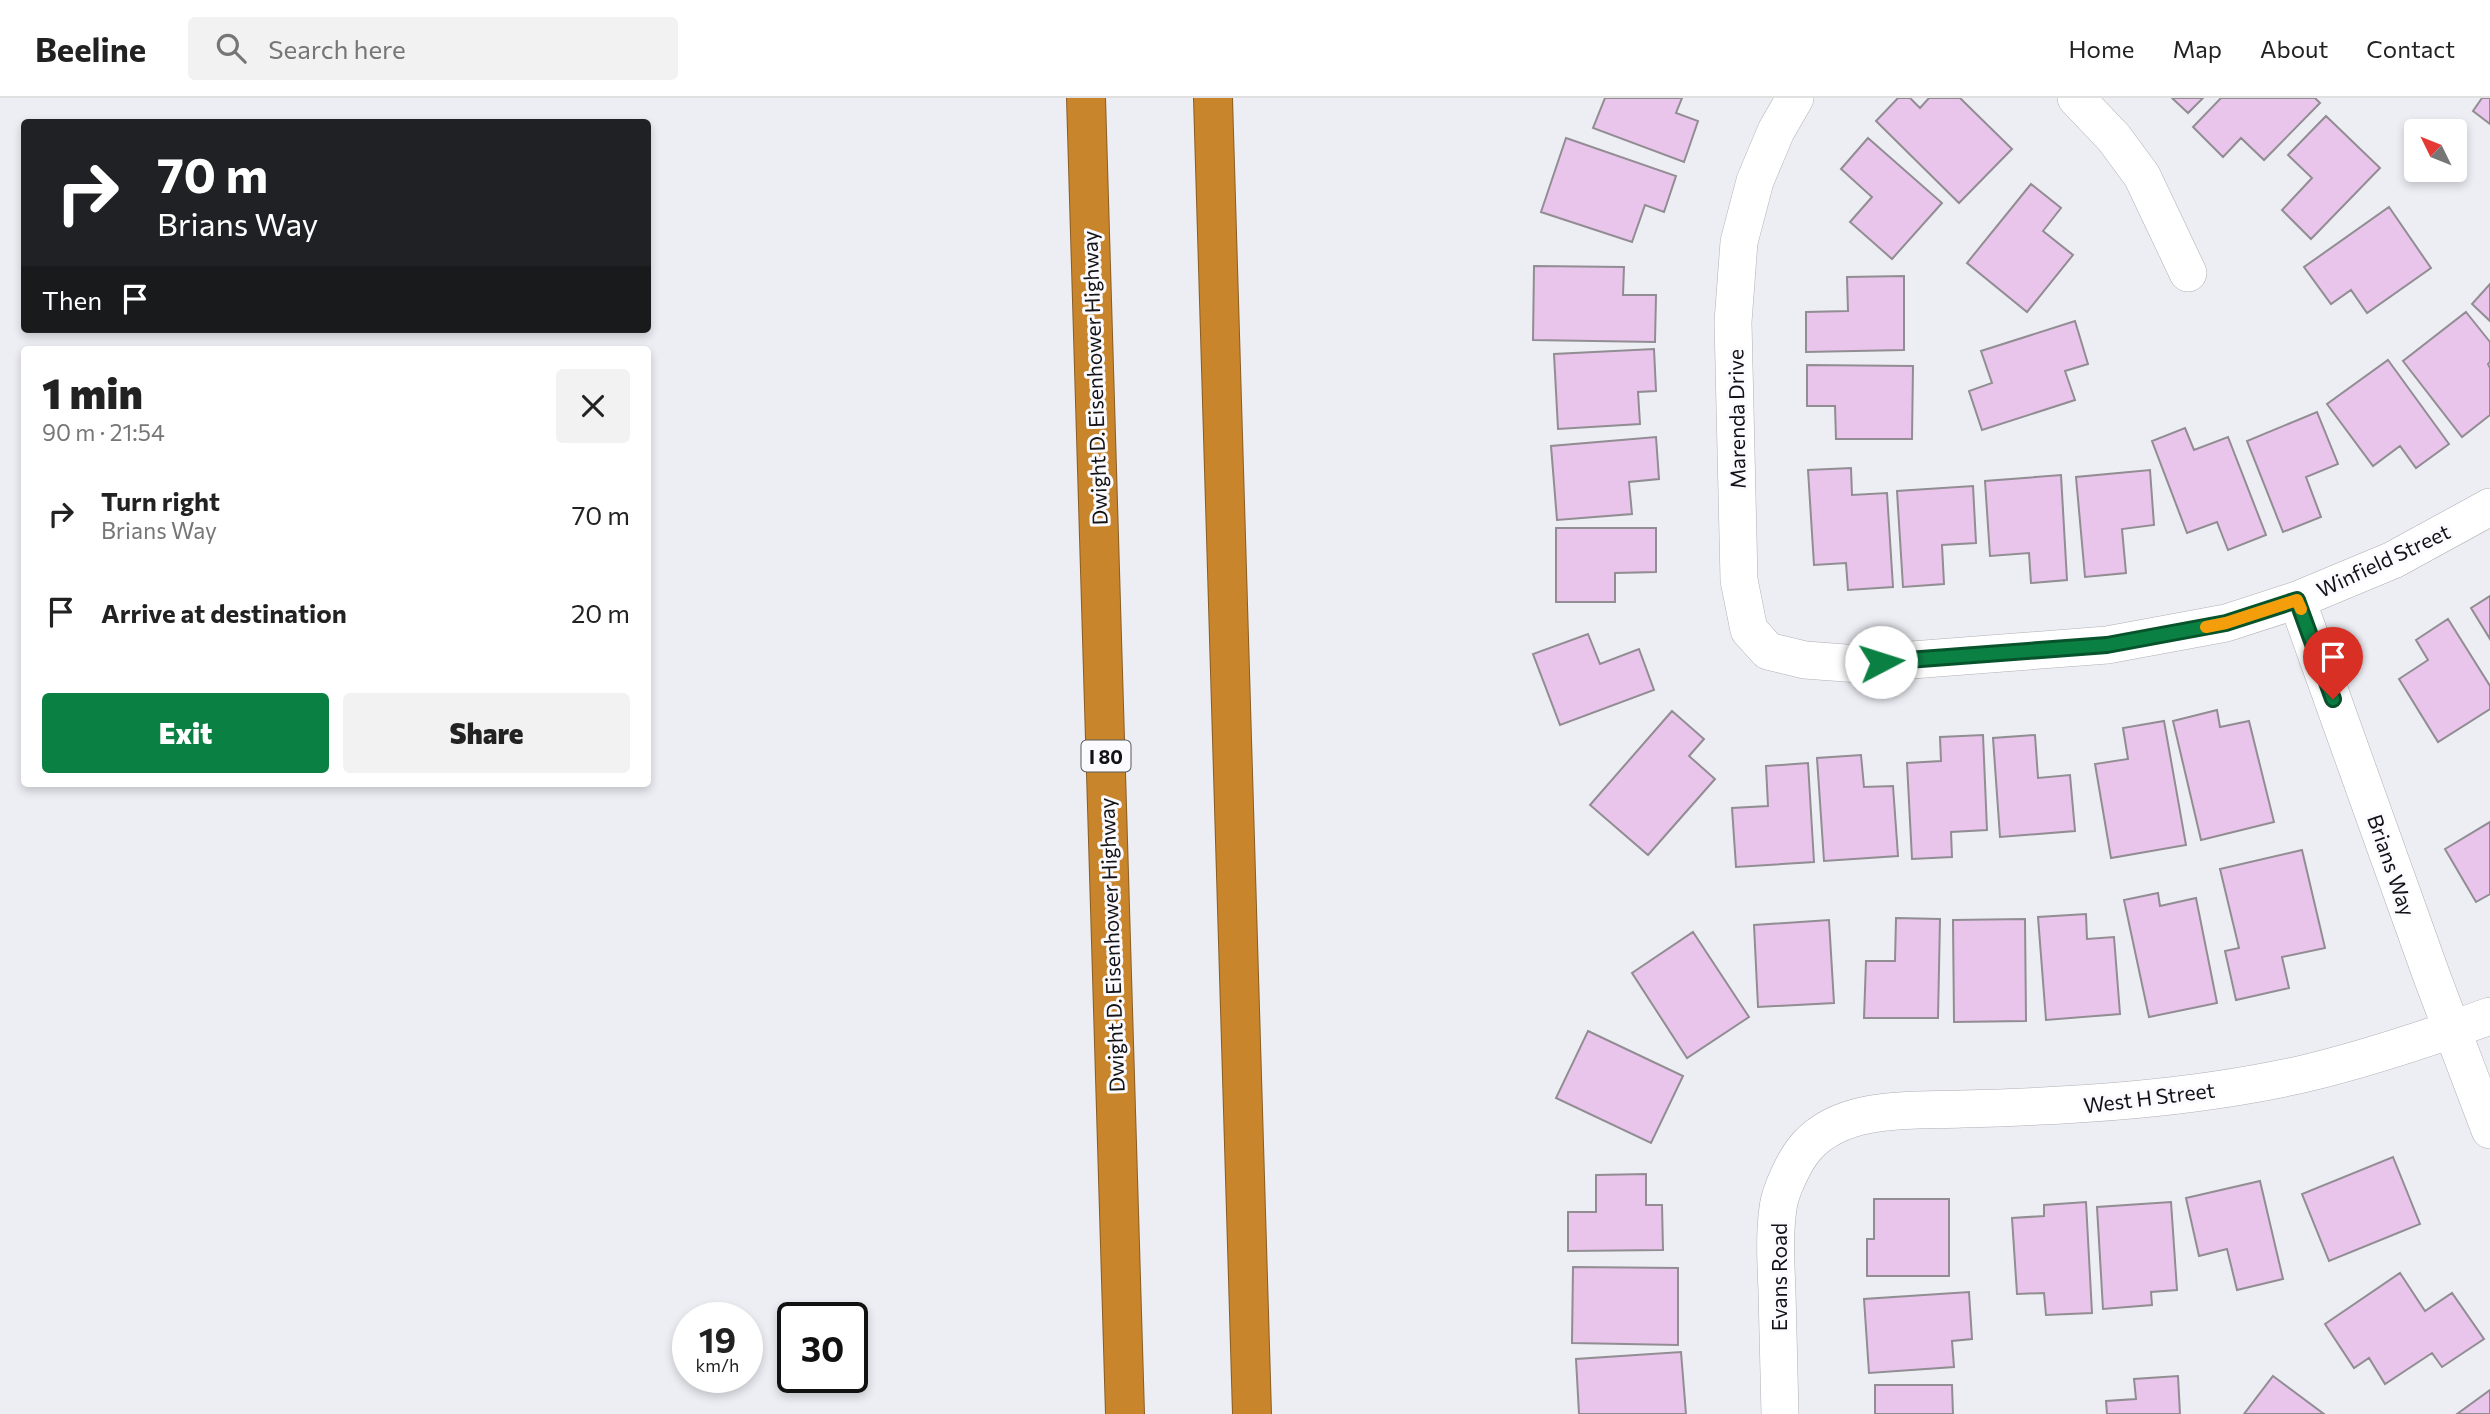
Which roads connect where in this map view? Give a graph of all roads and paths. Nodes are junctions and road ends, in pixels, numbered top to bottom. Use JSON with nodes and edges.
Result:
{"nodes":[{"id":1,"x":1086,"y":98,"type":"edge"},
{"id":2,"x":1213,"y":98,"type":"edge"},
{"id":3,"x":1795,"y":98,"type":"edge"},
{"id":4,"x":2077,"y":98,"type":"edge"},
{"id":5,"x":2188,"y":273,"type":"dead end"},
{"id":6,"x":2490,"y":507,"type":"edge"},
{"id":7,"x":2297,"y":600,"type":"junction"},
{"id":8,"x":1858,"y":664,"type":"joint"},
{"id":9,"x":2490,"y":1016,"type":"edge"},
{"id":10,"x":2453,"y":1030,"type":"junction"},
{"id":11,"x":2490,"y":1130,"type":"edge"},
{"id":12,"x":1807,"y":1146,"type":"joint"},
{"id":13,"x":1125,"y":1414,"type":"edge"},
{"id":14,"x":1252,"y":1414,"type":"edge"},
{"id":15,"x":1780,"y":1414,"type":"edge"}],
"edges":[{"from":1,"to":13,"type":"highway","name":"Dwight D. Eisenhower Highway","number":"I 80"},
{"from":2,"to":14,"type":"highway"},
{"from":3,"to":8,"type":"street","name":"Marenda Drive"},
{"from":4,"to":5,"type":"street"},
{"from":6,"to":7,"type":"street","name":"Winfield Street"},
{"from":7,"to":8,"type":"street","name":"Winfield Street"},
{"from":7,"to":10,"type":"street","name":"Brians Way"},
{"from":9,"to":10,"type":"street","name":"West H Street"},
{"from":10,"to":11,"type":"street","name":"Brians Way"},
{"from":10,"to":12,"type":"street","name":"West H Street"},
{"from":12,"to":15,"type":"street","name":"Evans Road"}]}
